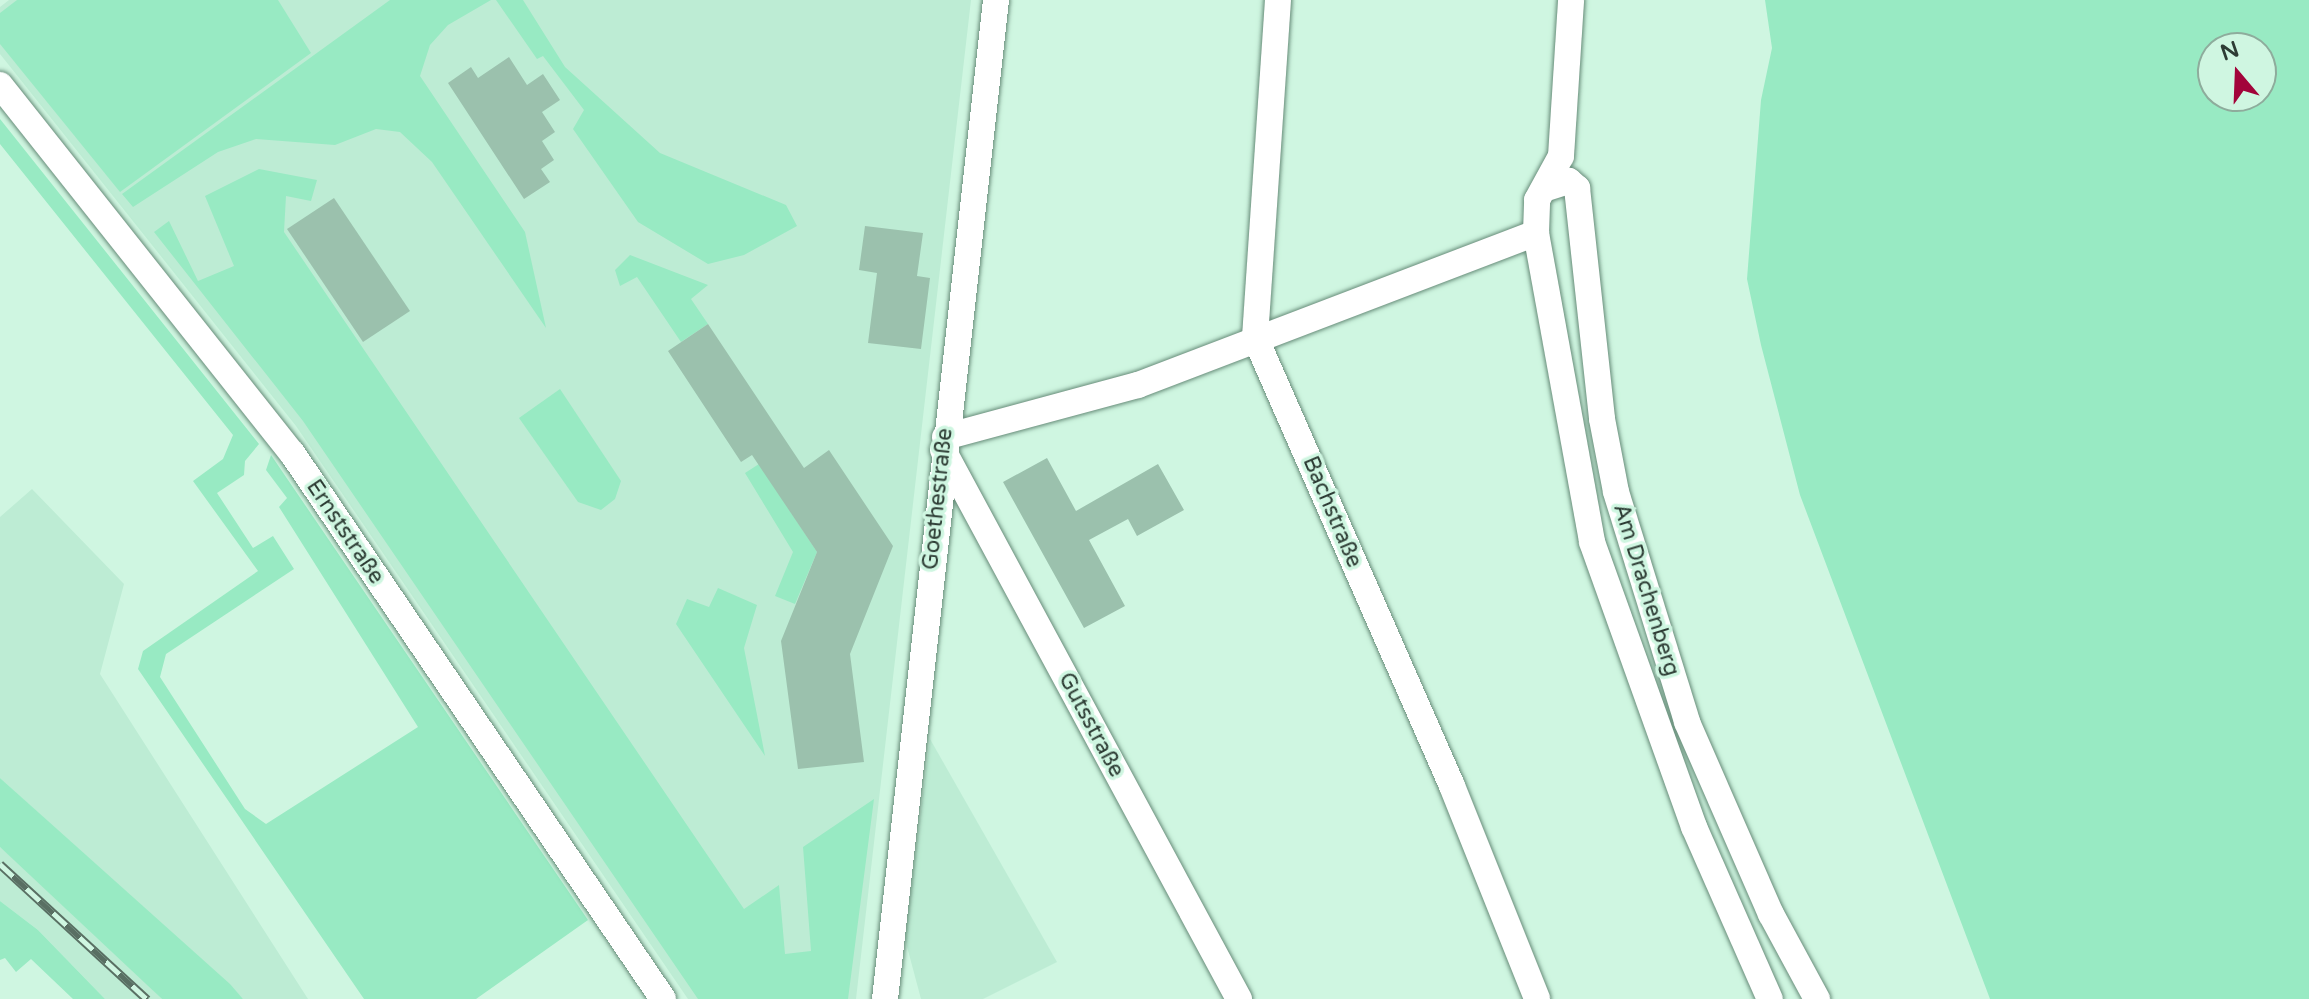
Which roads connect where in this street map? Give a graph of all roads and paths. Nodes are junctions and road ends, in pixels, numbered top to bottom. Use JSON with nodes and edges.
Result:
{"nodes":[{"id":1,"x":996,"y":0,"type":"edge"},
{"id":2,"x":1278,"y":0,"type":"edge"},
{"id":3,"x":1571,"y":0,"type":"edge"},
{"id":4,"x":0,"y":85,"type":"edge"},
{"id":5,"x":1547,"y":188,"type":"junction"},
{"id":6,"x":1536,"y":233,"type":"junction"},
{"id":7,"x":1255,"y":337,"type":"junction"},
{"id":8,"x":944,"y":444,"type":"junction"},
{"id":9,"x":663,"y":999,"type":"edge"},
{"id":10,"x":885,"y":999,"type":"edge"},
{"id":11,"x":1239,"y":999,"type":"edge"},
{"id":12,"x":1537,"y":999,"type":"edge"},
{"id":13,"x":1770,"y":999,"type":"edge"},
{"id":14,"x":1817,"y":999,"type":"edge"}],
"edges":[{"from":1,"to":8,"type":"street","name":"Goethestraße"},
{"from":2,"to":7,"type":"street","name":"Bachstraße"},
{"from":3,"to":5,"type":"street","name":"Am Drachenberg"},
{"from":4,"to":9,"type":"street","name":"Ernststraße"},
{"from":5,"to":6,"type":"street","name":"Am Drachenberg"},
{"from":5,"to":14,"type":"street","name":"Am Drachenberg"},
{"from":6,"to":7,"type":"street"},
{"from":6,"to":13,"type":"street","name":"Am Drachenberg"},
{"from":7,"to":8,"type":"street"},
{"from":7,"to":12,"type":"street","name":"Bachstraße"},
{"from":8,"to":10,"type":"street","name":"Goethestraße"},
{"from":8,"to":11,"type":"street","name":"Gutsstraße"}]}
